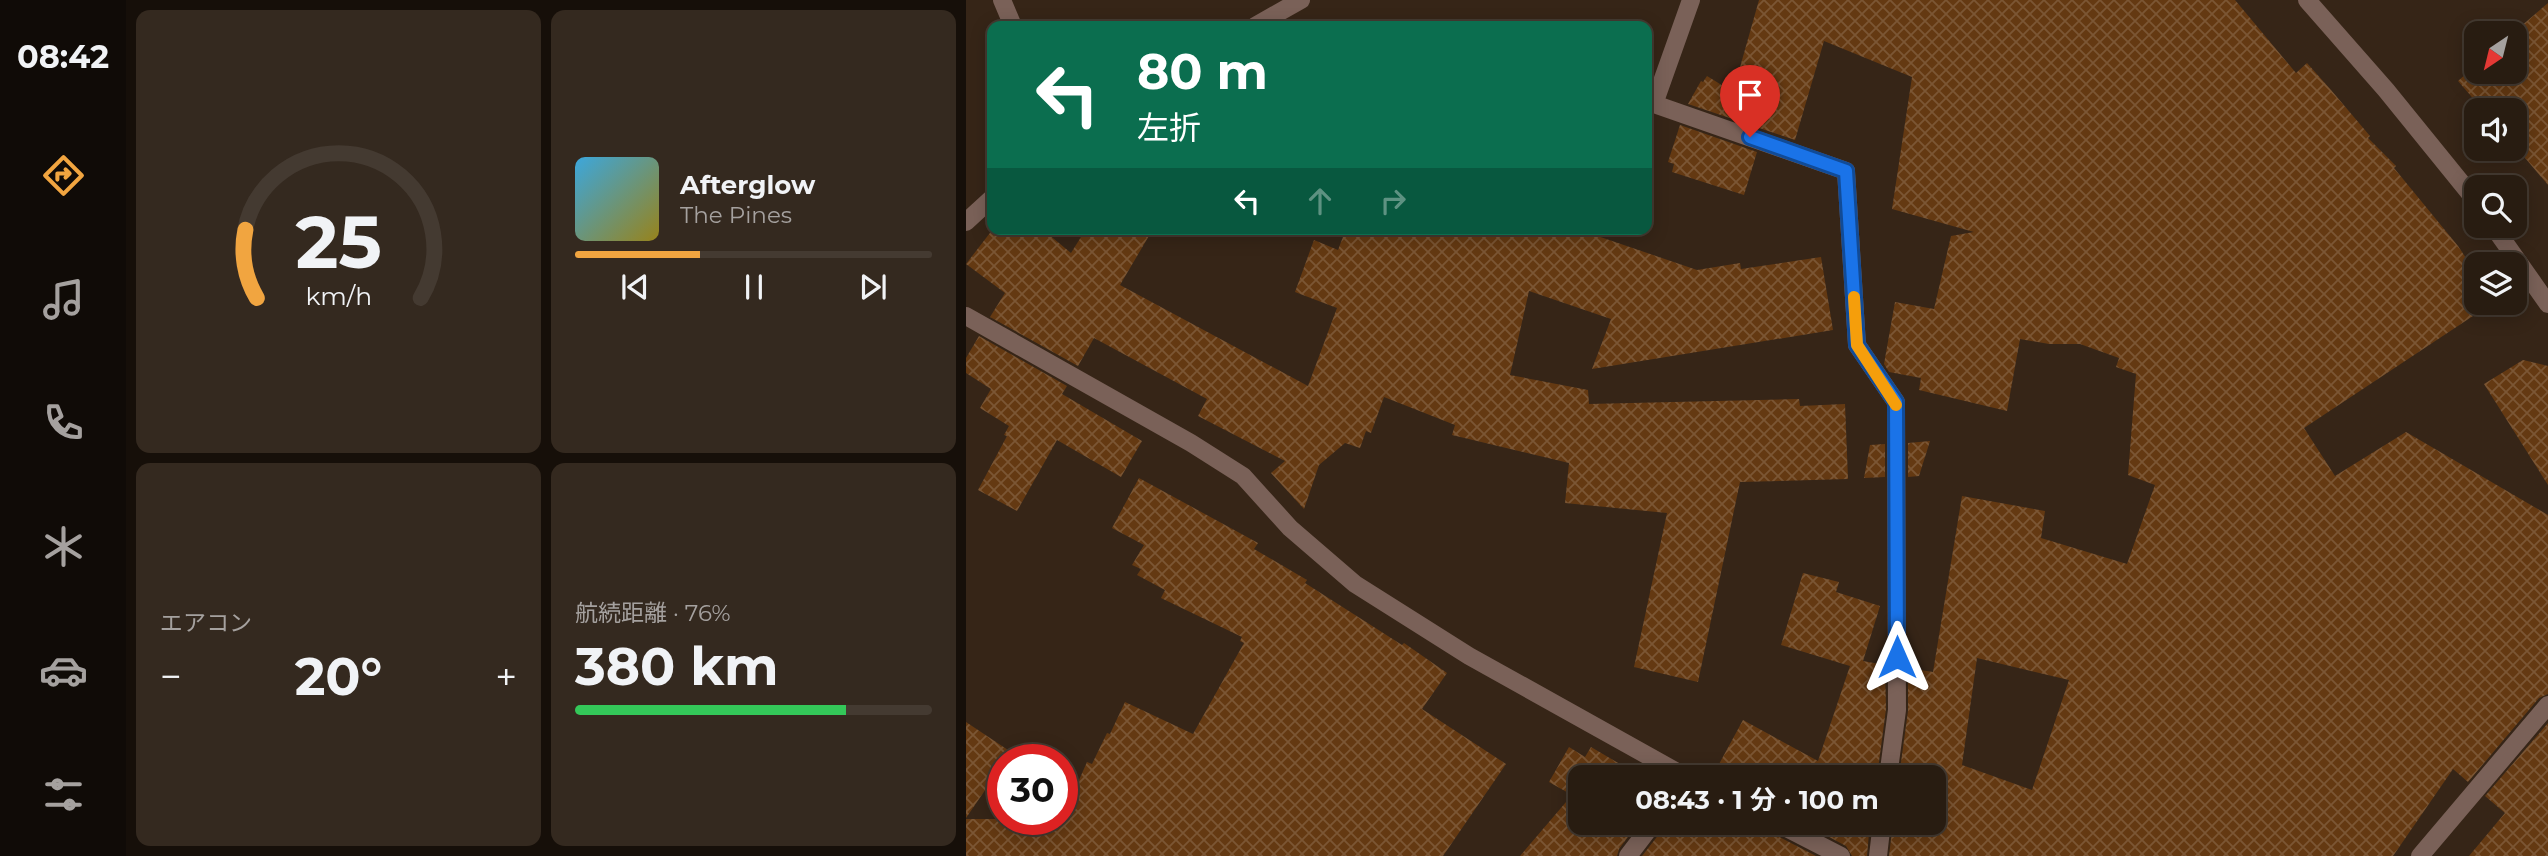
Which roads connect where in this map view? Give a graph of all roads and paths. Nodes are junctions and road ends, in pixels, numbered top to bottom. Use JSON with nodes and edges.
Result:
{"nodes":[{"id":1,"x":1002,"y":0,"type":"edge"},
{"id":2,"x":1301,"y":0,"type":"edge"},
{"id":3,"x":1691,"y":0,"type":"edge"},
{"id":4,"x":2307,"y":0,"type":"edge"},
{"id":5,"x":1011,"y":21,"type":"edge"},
{"id":6,"x":1264,"y":21,"type":"edge"},
{"id":7,"x":2464,"y":186,"type":"edge"},
{"id":8,"x":987,"y":203,"type":"edge"},
{"id":9,"x":966,"y":222,"type":"edge"},
{"id":10,"x":2501,"y":238,"type":"edge"},
{"id":11,"x":2548,"y":304,"type":"edge"},
{"id":12,"x":966,"y":316,"type":"edge"},
{"id":13,"x":2548,"y":705,"type":"edge"},
{"id":14,"x":1664,"y":765,"type":"edge"},
{"id":15,"x":1890,"y":765,"type":"edge"},
{"id":16,"x":1644,"y":835,"type":"edge"},
{"id":17,"x":1800,"y":835,"type":"edge"},
{"id":18,"x":1880,"y":835,"type":"edge"},
{"id":19,"x":1628,"y":856,"type":"edge"},
{"id":20,"x":1841,"y":856,"type":"edge"},
{"id":21,"x":1878,"y":856,"type":"edge"},
{"id":22,"x":2420,"y":856,"type":"edge"}],
"edges":[{"from":1,"to":5,"type":"street"},
{"from":2,"to":6,"type":"street"},
{"from":3,"to":15,"type":"street"},
{"from":4,"to":7,"type":"street"},
{"from":8,"to":9,"type":"street"},
{"from":10,"to":11,"type":"street"},
{"from":12,"to":14,"type":"street"},
{"from":13,"to":22,"type":"street"},
{"from":16,"to":19,"type":"street"},
{"from":17,"to":20,"type":"street"},
{"from":18,"to":21,"type":"street"}]}
